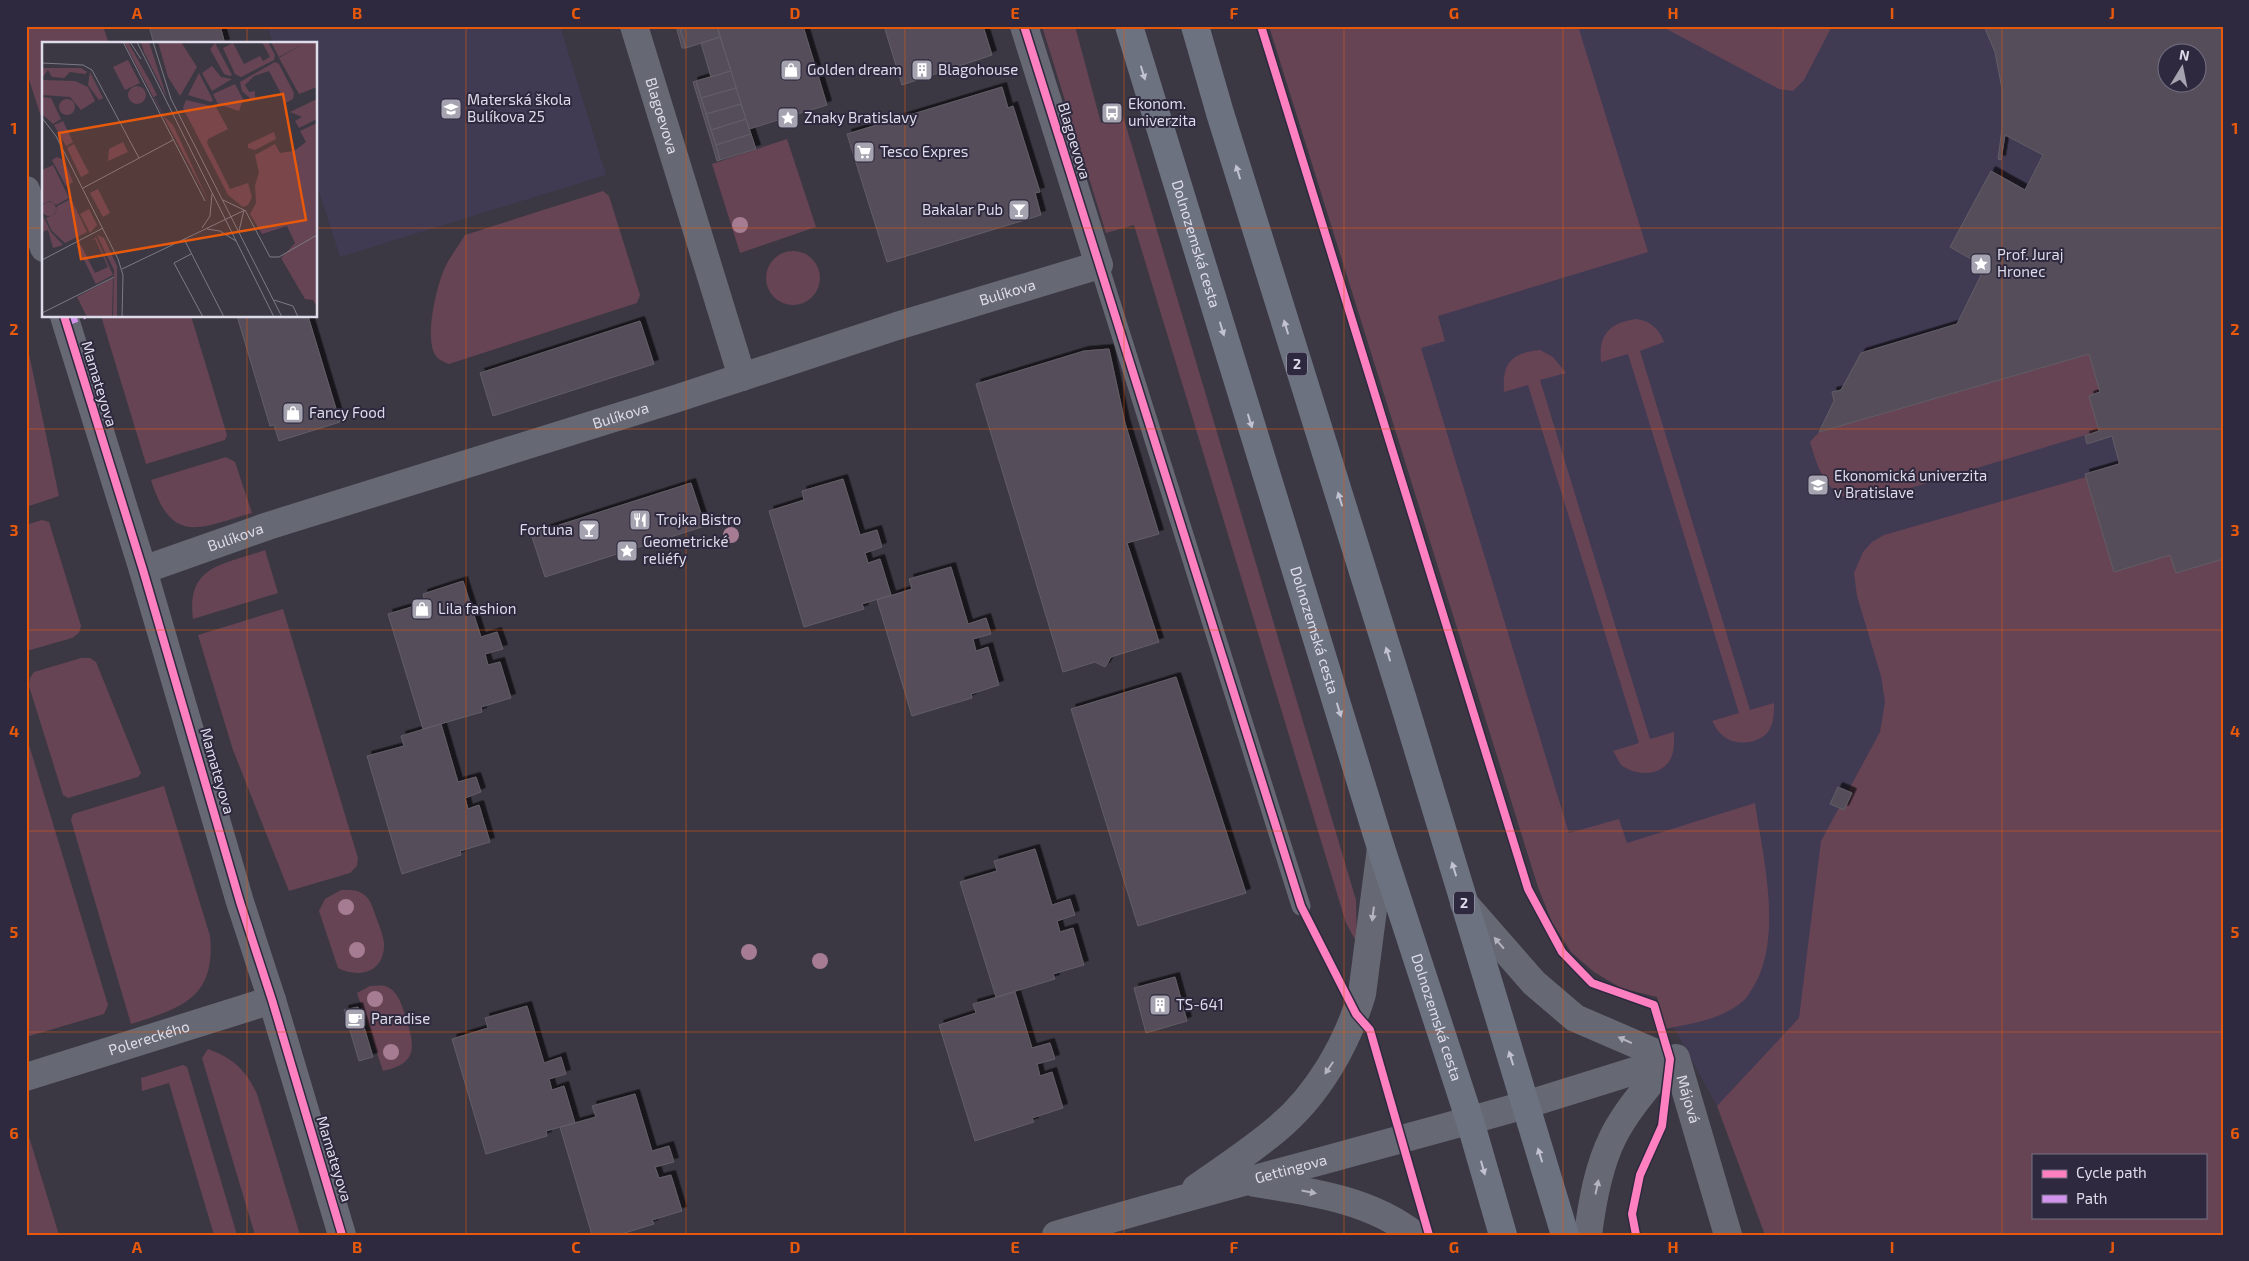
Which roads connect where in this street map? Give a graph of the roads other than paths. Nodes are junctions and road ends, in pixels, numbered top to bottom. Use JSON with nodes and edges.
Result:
{"nodes":[{"id":1,"x":634,"y":26,"type":"edge"},
{"id":2,"x":1024,"y":26,"type":"edge"},
{"id":3,"x":1129,"y":26,"type":"edge"},
{"id":4,"x":1195,"y":26,"type":"edge"},
{"id":5,"x":26,"y":190,"type":"edge"},
{"id":6,"x":42,"y":242,"type":"edge"},
{"id":7,"x":1099,"y":265,"type":"junction"},
{"id":8,"x":65,"y":318,"type":"edge"},
{"id":9,"x":742,"y":377,"type":"junction"},
{"id":10,"x":143,"y":570,"type":"junction"},
{"id":11,"x":1382,"y":848,"type":"junction"},
{"id":12,"x":1464,"y":903,"type":"junction"},
{"id":13,"x":1301,"y":906,"type":"dead end"},
{"id":14,"x":272,"y":1000,"type":"junction"},
{"id":15,"x":1670,"y":1059,"type":"junction"},
{"id":16,"x":26,"y":1076,"type":"edge"},
{"id":17,"x":1526,"y":1105,"type":"junction"},
{"id":18,"x":1470,"y":1121,"type":"junction"},
{"id":19,"x":1243,"y":1182,"type":"junction"},
{"id":20,"x":1181,"y":1198,"type":"junction"},
{"id":21,"x":342,"y":1235,"type":"edge"},
{"id":22,"x":1056,"y":1235,"type":"edge"},
{"id":23,"x":1415,"y":1235,"type":"edge"},
{"id":24,"x":1503,"y":1235,"type":"edge"},
{"id":25,"x":1565,"y":1235,"type":"edge"},
{"id":26,"x":1588,"y":1235,"type":"edge"},
{"id":27,"x":1728,"y":1235,"type":"edge"}],
"edges":[{"from":1,"to":9,"type":"street","name":"Blagoevova"},
{"from":2,"to":7,"type":"street","name":"Blagoevova"},
{"from":3,"to":11,"type":"main road","name":"Dolnozemská cesta","one_way":true},
{"from":12,"to":4,"type":"main road","number":"2","one_way":true},
{"from":5,"to":6,"type":"street"},
{"from":7,"to":9,"type":"street","name":"Bulíkova"},
{"from":7,"to":13,"type":"lane"},
{"from":8,"to":10,"type":"street","name":"Mamateyova"},
{"from":9,"to":10,"type":"street","name":"Bulíkova"},
{"from":10,"to":14,"type":"street","name":"Mamateyova"},
{"from":11,"to":18,"type":"main road","name":"Dolnozemská cesta"},
{"from":11,"to":20,"type":"street","one_way":true},
{"from":15,"to":12,"type":"street","one_way":true},
{"from":17,"to":12,"type":"main road","number":"2","one_way":true},
{"from":14,"to":16,"type":"street","name":"Polereckého"},
{"from":14,"to":21,"type":"street","name":"Mamateyova"},
{"from":15,"to":17,"type":"street","name":"Májová"},
{"from":26,"to":15,"type":"street","one_way":true},
{"from":15,"to":27,"type":"street","name":"Májová"},
{"from":17,"to":18,"type":"street","name":"Gettingova"},
{"from":25,"to":17,"type":"main road","number":"2","one_way":true},
{"from":18,"to":19,"type":"street","name":"Gettingova"},
{"from":18,"to":24,"type":"main road","name":"Dolnozemská cesta","one_way":true},
{"from":19,"to":20,"type":"street","name":"Gettingova"},
{"from":19,"to":23,"type":"street","one_way":true},
{"from":20,"to":22,"type":"street","name":"Gettingova"}]}
